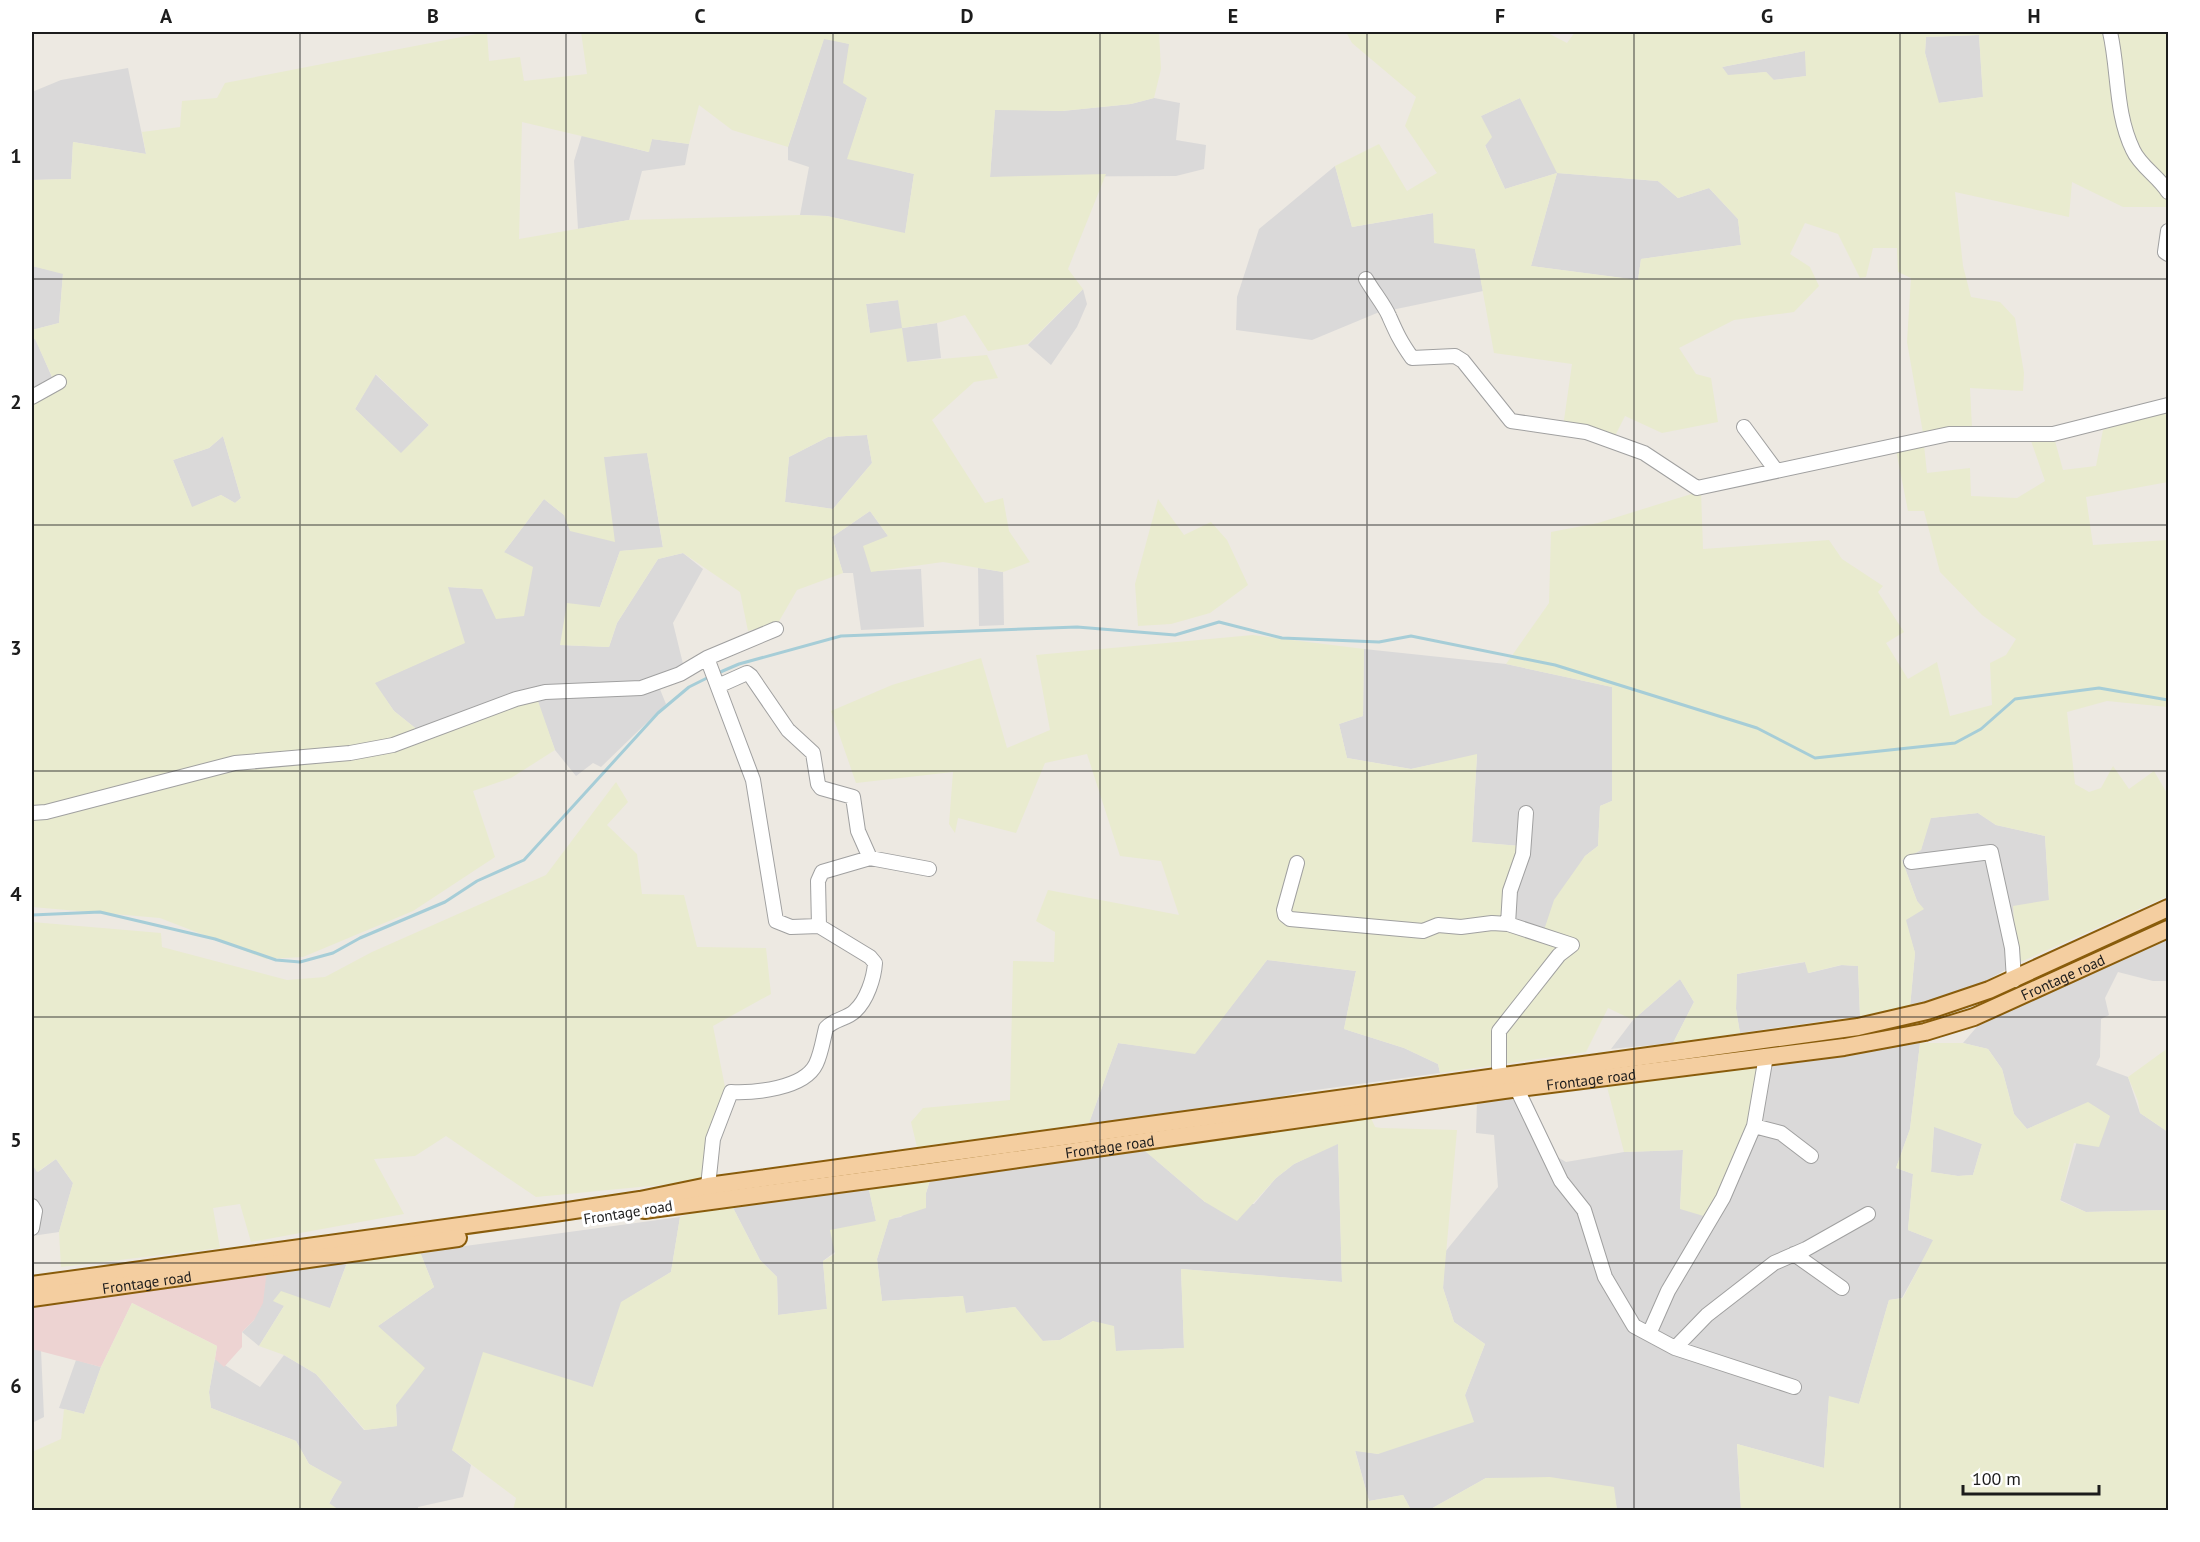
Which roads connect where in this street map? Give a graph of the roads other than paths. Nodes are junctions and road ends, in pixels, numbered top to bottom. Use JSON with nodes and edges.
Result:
{"nodes":[{"id":1,"x":2110,"y":32,"type":"edge"},
{"id":2,"x":2169,"y":192,"type":"edge"},
{"id":3,"x":2169,"y":231,"type":"edge"},
{"id":4,"x":2169,"y":254,"type":"edge"},
{"id":5,"x":1366,"y":279,"type":"dead end"},
{"id":6,"x":59,"y":382,"type":"dead end"},
{"id":7,"x":32,"y":397,"type":"edge"},
{"id":8,"x":2169,"y":405,"type":"edge"},
{"id":9,"x":1744,"y":427,"type":"dead end"},
{"id":10,"x":1775,"y":469,"type":"junction"},
{"id":11,"x":776,"y":629,"type":"dead end"},
{"id":12,"x":709,"y":662,"type":"junction"},
{"id":13,"x":717,"y":684,"type":"junction"},
{"id":14,"x":32,"y":813,"type":"edge"},
{"id":15,"x":1526,"y":813,"type":"dead end"},
{"id":16,"x":870,"y":858,"type":"junction"},
{"id":17,"x":1911,"y":862,"type":"dead end"},
{"id":18,"x":1297,"y":863,"type":"dead end"},
{"id":19,"x":929,"y":869,"type":"dead end"},
{"id":20,"x":2169,"y":908,"type":"edge"},
{"id":21,"x":1508,"y":924,"type":"junction"},
{"id":22,"x":819,"y":927,"type":"junction"},
{"id":23,"x":2169,"y":929,"type":"edge"},
{"id":24,"x":2014,"y":980,"type":"junction"},
{"id":25,"x":1989,"y":990,"type":"junction"},
{"id":26,"x":1996,"y":1008,"type":"junction"},
{"id":27,"x":1766,"y":1056,"type":"junction"},
{"id":28,"x":1508,"y":1085,"type":"junction"},
{"id":29,"x":1754,"y":1126,"type":"junction"},
{"id":30,"x":1811,"y":1156,"type":"dead end"},
{"id":31,"x":708,"y":1186,"type":"junction"},
{"id":32,"x":32,"y":1206,"type":"edge"},
{"id":33,"x":1868,"y":1214,"type":"dead end"},
{"id":34,"x":32,"y":1228,"type":"edge"},
{"id":35,"x":1794,"y":1254,"type":"junction"},
{"id":36,"x":32,"y":1285,"type":"edge"},
{"id":37,"x":1842,"y":1288,"type":"dead end"},
{"id":38,"x":32,"y":1298,"type":"edge"},
{"id":39,"x":1649,"y":1334,"type":"junction"},
{"id":40,"x":1675,"y":1348,"type":"junction"},
{"id":41,"x":1794,"y":1387,"type":"dead end"}],
"edges":[{"from":1,"to":2,"type":"street"},
{"from":3,"to":4,"type":"street"},
{"from":5,"to":10,"type":"street"},
{"from":6,"to":7,"type":"street"},
{"from":8,"to":10,"type":"street"},
{"from":9,"to":10,"type":"street"},
{"from":11,"to":12,"type":"street"},
{"from":12,"to":13,"type":"street"},
{"from":12,"to":14,"type":"street"},
{"from":13,"to":16,"type":"street"},
{"from":13,"to":22,"type":"street"},
{"from":15,"to":21,"type":"street"},
{"from":16,"to":19,"type":"street"},
{"from":16,"to":22,"type":"street"},
{"from":17,"to":24,"type":"street"},
{"from":18,"to":21,"type":"street"},
{"from":20,"to":24,"type":"main road"},
{"from":21,"to":28,"type":"street"},
{"from":22,"to":31,"type":"street"},
{"from":23,"to":26,"type":"main road","name":"Frontage road"},
{"from":24,"to":25,"type":"main road"},
{"from":25,"to":26,"type":"main road"},
{"from":25,"to":28,"type":"main road"},
{"from":26,"to":27,"type":"main road","name":"Frontage road"},
{"from":27,"to":28,"type":"main road","name":"Frontage road"},
{"from":27,"to":29,"type":"street"},
{"from":28,"to":31,"type":"main road"},
{"from":28,"to":38,"type":"main road","name":"Frontage road"},
{"from":28,"to":39,"type":"street"},
{"from":29,"to":30,"type":"street"},
{"from":29,"to":39,"type":"street"},
{"from":31,"to":36,"type":"main road"},
{"from":32,"to":34,"type":"street"},
{"from":33,"to":35,"type":"street"},
{"from":35,"to":37,"type":"street"},
{"from":35,"to":40,"type":"street"},
{"from":39,"to":40,"type":"street"},
{"from":40,"to":41,"type":"street"}]}
